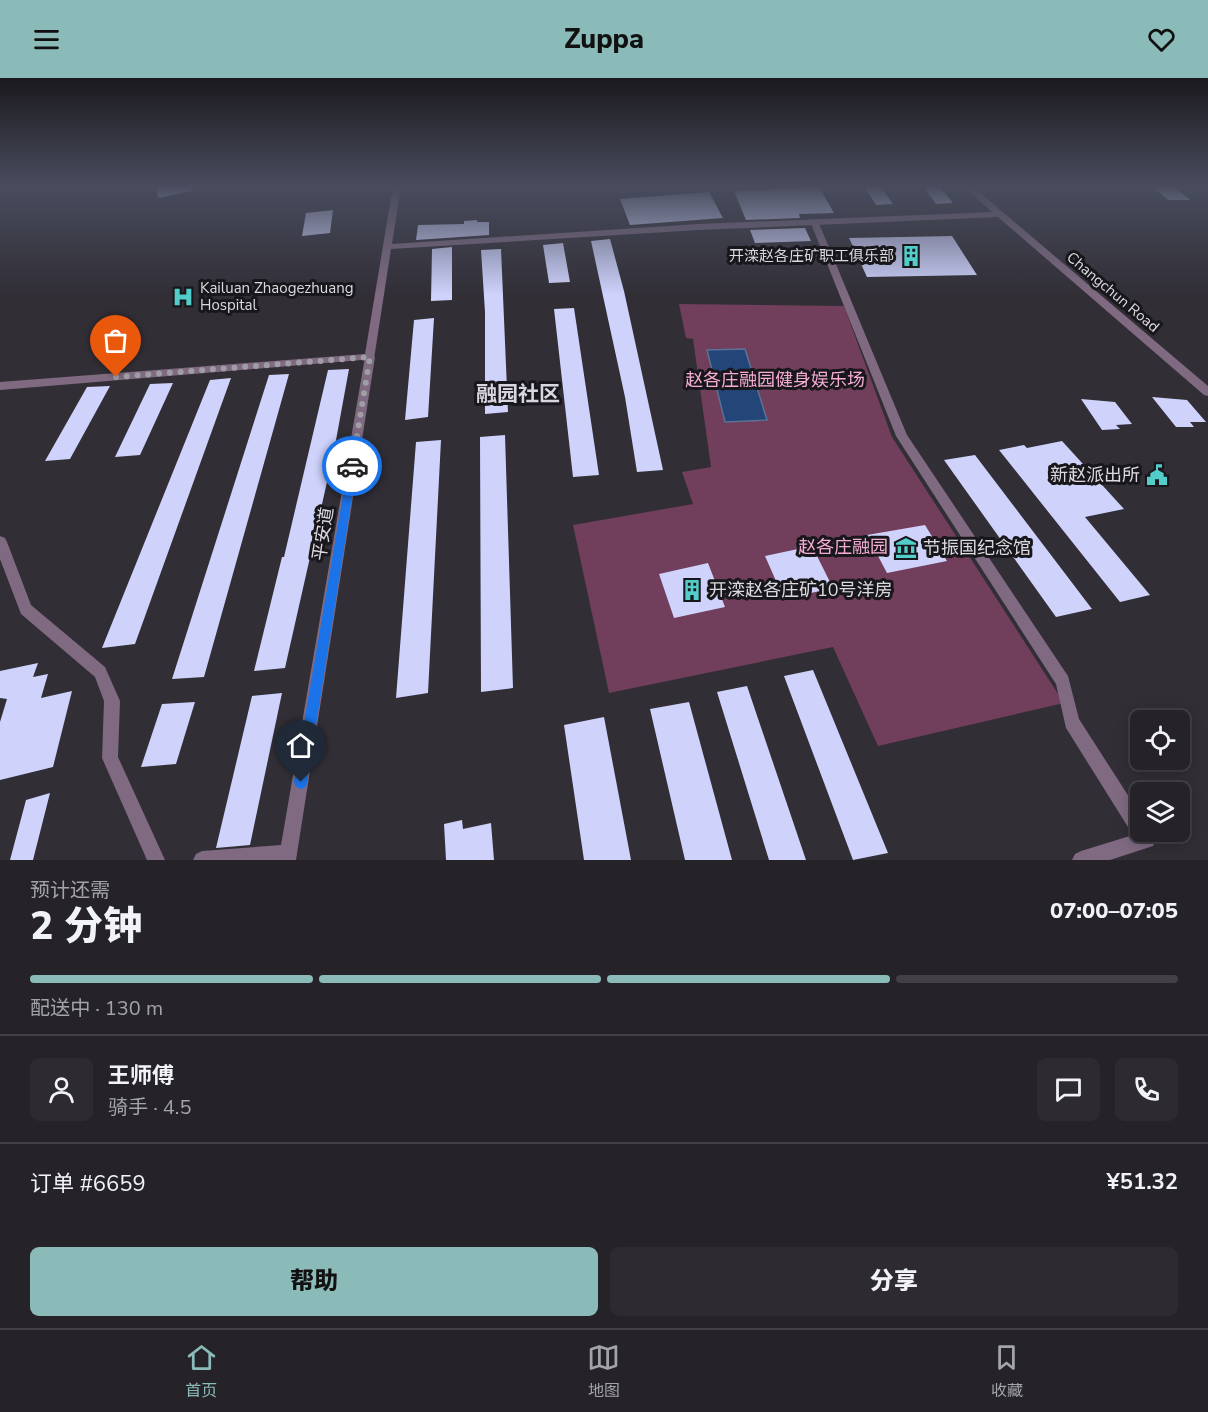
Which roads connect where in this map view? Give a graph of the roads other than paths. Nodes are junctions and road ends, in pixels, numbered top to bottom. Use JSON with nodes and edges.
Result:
{"nodes":[{"id":1,"x":392,"y":222,"type":"edge"},
{"id":2,"x":790,"y":222,"type":"edge"},
{"id":3,"x":815,"y":222,"type":"edge"},
{"id":4,"x":1009,"y":222,"type":"edge"},
{"id":5,"x":388,"y":247,"type":"junction"},
{"id":6,"x":370,"y":357,"type":"junction"},
{"id":7,"x":0,"y":386,"type":"edge"},
{"id":8,"x":1208,"y":392,"type":"edge"},
{"id":9,"x":0,"y":542,"type":"edge"},
{"id":10,"x":1130,"y":814,"type":"edge"},
{"id":11,"x":1140,"y":842,"type":"edge"},
{"id":12,"x":289,"y":858,"type":"edge"},
{"id":13,"x":156,"y":860,"type":"edge"},
{"id":14,"x":202,"y":860,"type":"edge"},
{"id":15,"x":1081,"y":860,"type":"edge"}],
"edges":[{"from":1,"to":5,"type":"street","name":"平安道"},
{"from":2,"to":5,"type":"street"},
{"from":3,"to":10,"type":"street"},
{"from":4,"to":8,"type":"street","name":"Changchun Road"},
{"from":5,"to":6,"type":"street","name":"平安道"},
{"from":6,"to":7,"type":"street"},
{"from":6,"to":12,"type":"street","name":"平安道"},
{"from":9,"to":13,"type":"street"},
{"from":11,"to":15,"type":"street"},
{"from":12,"to":14,"type":"street"}]}
